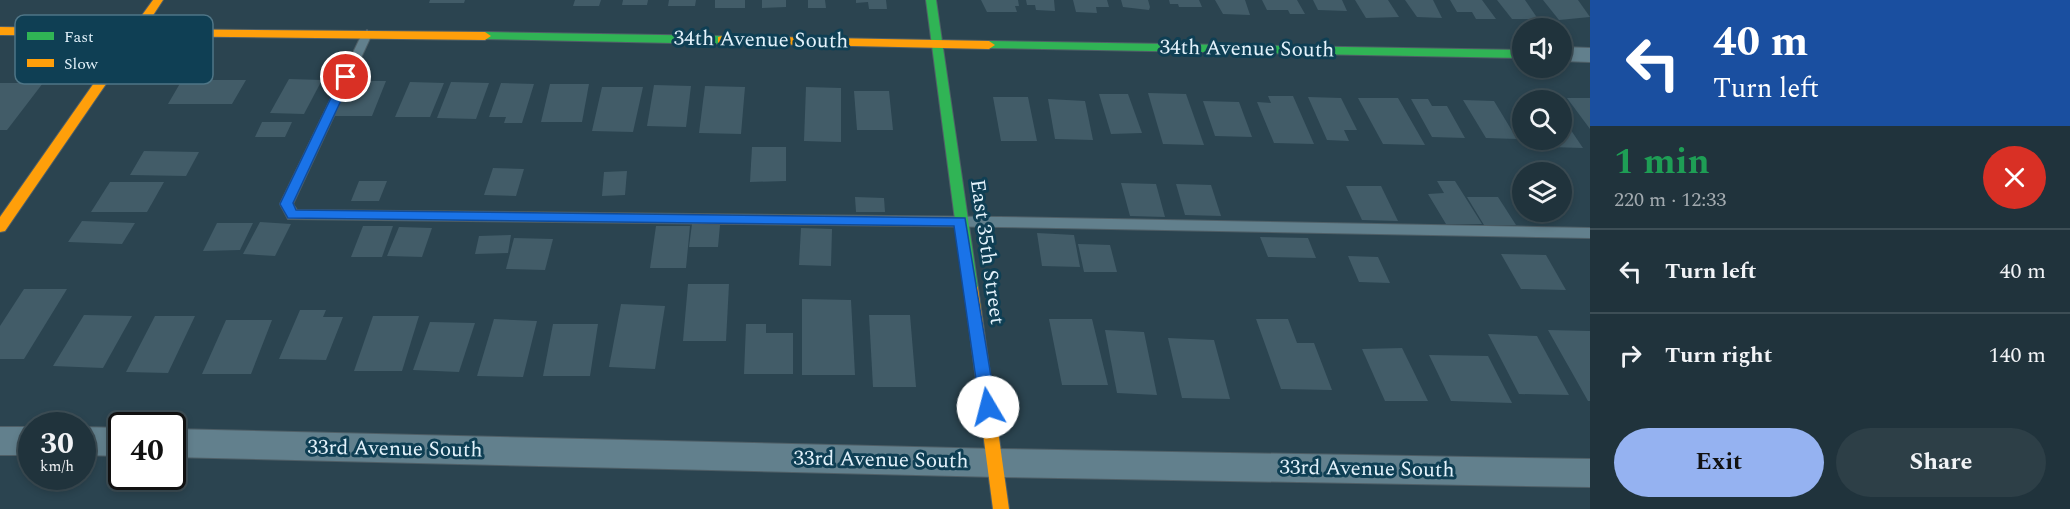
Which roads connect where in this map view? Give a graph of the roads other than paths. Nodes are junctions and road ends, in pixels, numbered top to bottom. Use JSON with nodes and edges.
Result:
{"nodes":[{"id":1,"x":158,"y":0,"type":"edge"},
{"id":2,"x":931,"y":0,"type":"edge"},
{"id":3,"x":148,"y":15,"type":"edge"},
{"id":4,"x":0,"y":31,"type":"edge"},
{"id":5,"x":15,"y":31,"type":"edge"},
{"id":6,"x":213,"y":33,"type":"edge"},
{"id":7,"x":368,"y":34,"type":"junction"},
{"id":8,"x":938,"y":43,"type":"junction"},
{"id":9,"x":1512,"y":54,"type":"edge"},
{"id":10,"x":1572,"y":54,"type":"edge"},
{"id":11,"x":1590,"y":55,"type":"edge"},
{"id":12,"x":100,"y":84,"type":"edge"},
{"id":13,"x":0,"y":201,"type":"edge"},
{"id":14,"x":17,"y":202,"type":"junction"},
{"id":15,"x":960,"y":221,"type":"junction"},
{"id":16,"x":0,"y":227,"type":"edge"},
{"id":17,"x":1590,"y":233,"type":"edge"},
{"id":18,"x":0,"y":441,"type":"edge"},
{"id":19,"x":18,"y":441,"type":"edge"},
{"id":20,"x":186,"y":443,"type":"edge"},
{"id":21,"x":997,"y":463,"type":"junction"},
{"id":22,"x":1590,"y":473,"type":"edge"},
{"id":23,"x":1001,"y":509,"type":"edge"}],
"edges":[{"from":1,"to":3,"type":"street"},
{"from":2,"to":8,"type":"street","name":"East 35th Street"},
{"from":4,"to":5,"type":"street","name":"34th Avenue South"},
{"from":6,"to":7,"type":"street","name":"34th Avenue South"},
{"from":7,"to":8,"type":"street","name":"34th Avenue South"},
{"from":7,"to":15,"type":"lane"},
{"from":8,"to":9,"type":"street","name":"34th Avenue South"},
{"from":8,"to":15,"type":"street","name":"East 35th Street"},
{"from":10,"to":11,"type":"street"},
{"from":12,"to":14,"type":"street"},
{"from":13,"to":14,"type":"lane"},
{"from":14,"to":16,"type":"street"},
{"from":15,"to":17,"type":"lane"},
{"from":15,"to":21,"type":"street","name":"East 35th Street"},
{"from":18,"to":19,"type":"street"},
{"from":20,"to":21,"type":"street","name":"33rd Avenue South"},
{"from":21,"to":22,"type":"street","name":"33rd Avenue South"},
{"from":21,"to":23,"type":"street","name":"East 35th Street"}]}
